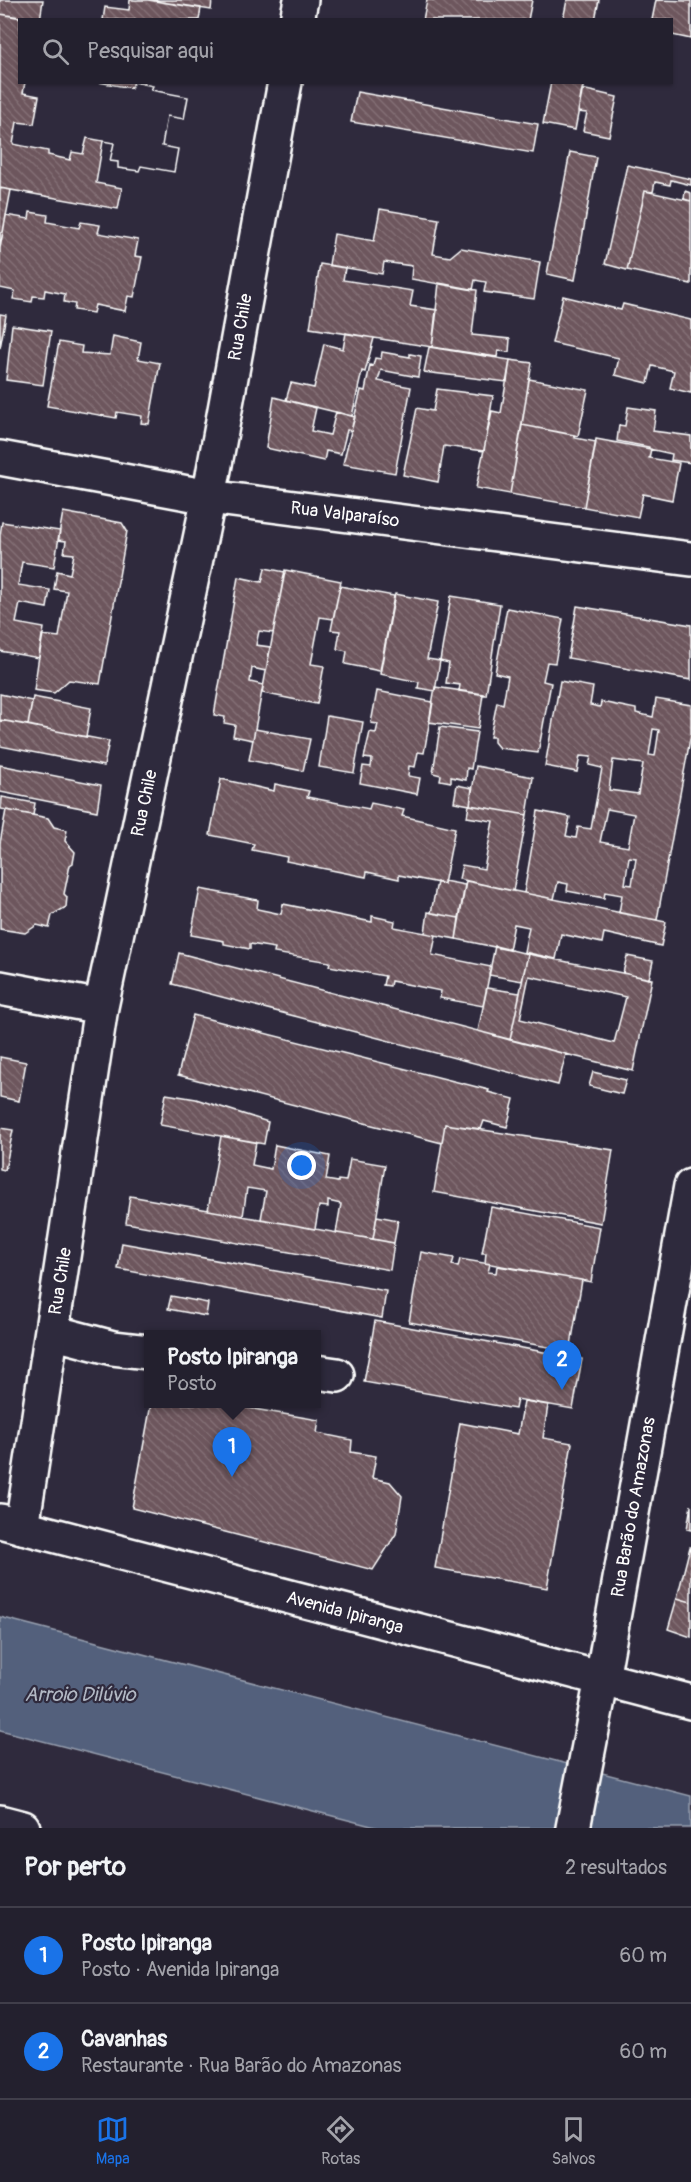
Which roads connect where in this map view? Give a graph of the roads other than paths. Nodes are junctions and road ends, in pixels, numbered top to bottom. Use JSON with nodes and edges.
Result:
{"nodes":[{"id":1,"x":301,"y":0,"type":"edge"},
{"id":2,"x":297,"y":18,"type":"edge"},
{"id":3,"x":285,"y":84,"type":"edge"},
{"id":4,"x":0,"y":458,"type":"edge"},
{"id":5,"x":209,"y":497,"type":"junction"},
{"id":6,"x":691,"y":559,"type":"edge"},
{"id":7,"x":0,"y":988,"type":"edge"},
{"id":8,"x":101,"y":1007,"type":"junction"},
{"id":9,"x":691,"y":1186,"type":"edge"},
{"id":10,"x":52,"y":1332,"type":"junction"},
{"id":11,"x":144,"y":1352,"type":"edge"},
{"id":12,"x":11,"y":1524,"type":"edge"},
{"id":13,"x":603,"y":1679,"type":"junction"},
{"id":14,"x":691,"y":1702,"type":"edge"},
{"id":15,"x":573,"y":1828,"type":"edge"}],
"edges":[{"from":1,"to":2,"type":"street"},
{"from":3,"to":5,"type":"street","name":"Rua Chile"},
{"from":4,"to":5,"type":"street","name":"Rua Valparaíso"},
{"from":5,"to":6,"type":"street","name":"Rua Valparaíso"},
{"from":5,"to":8,"type":"street","name":"Rua Chile"},
{"from":7,"to":8,"type":"street"},
{"from":8,"to":10,"type":"street","name":"Rua Chile"},
{"from":9,"to":13,"type":"street","name":"Rua Barão do Amazonas"},
{"from":10,"to":11,"type":"street"},
{"from":10,"to":12,"type":"street","name":"Rua Chile"},
{"from":12,"to":13,"type":"street","name":"Avenida Ipiranga"},
{"from":13,"to":14,"type":"street","name":"Avenida Ipiranga"},
{"from":13,"to":15,"type":"street","name":"Rua Barão do Amazonas"}]}
